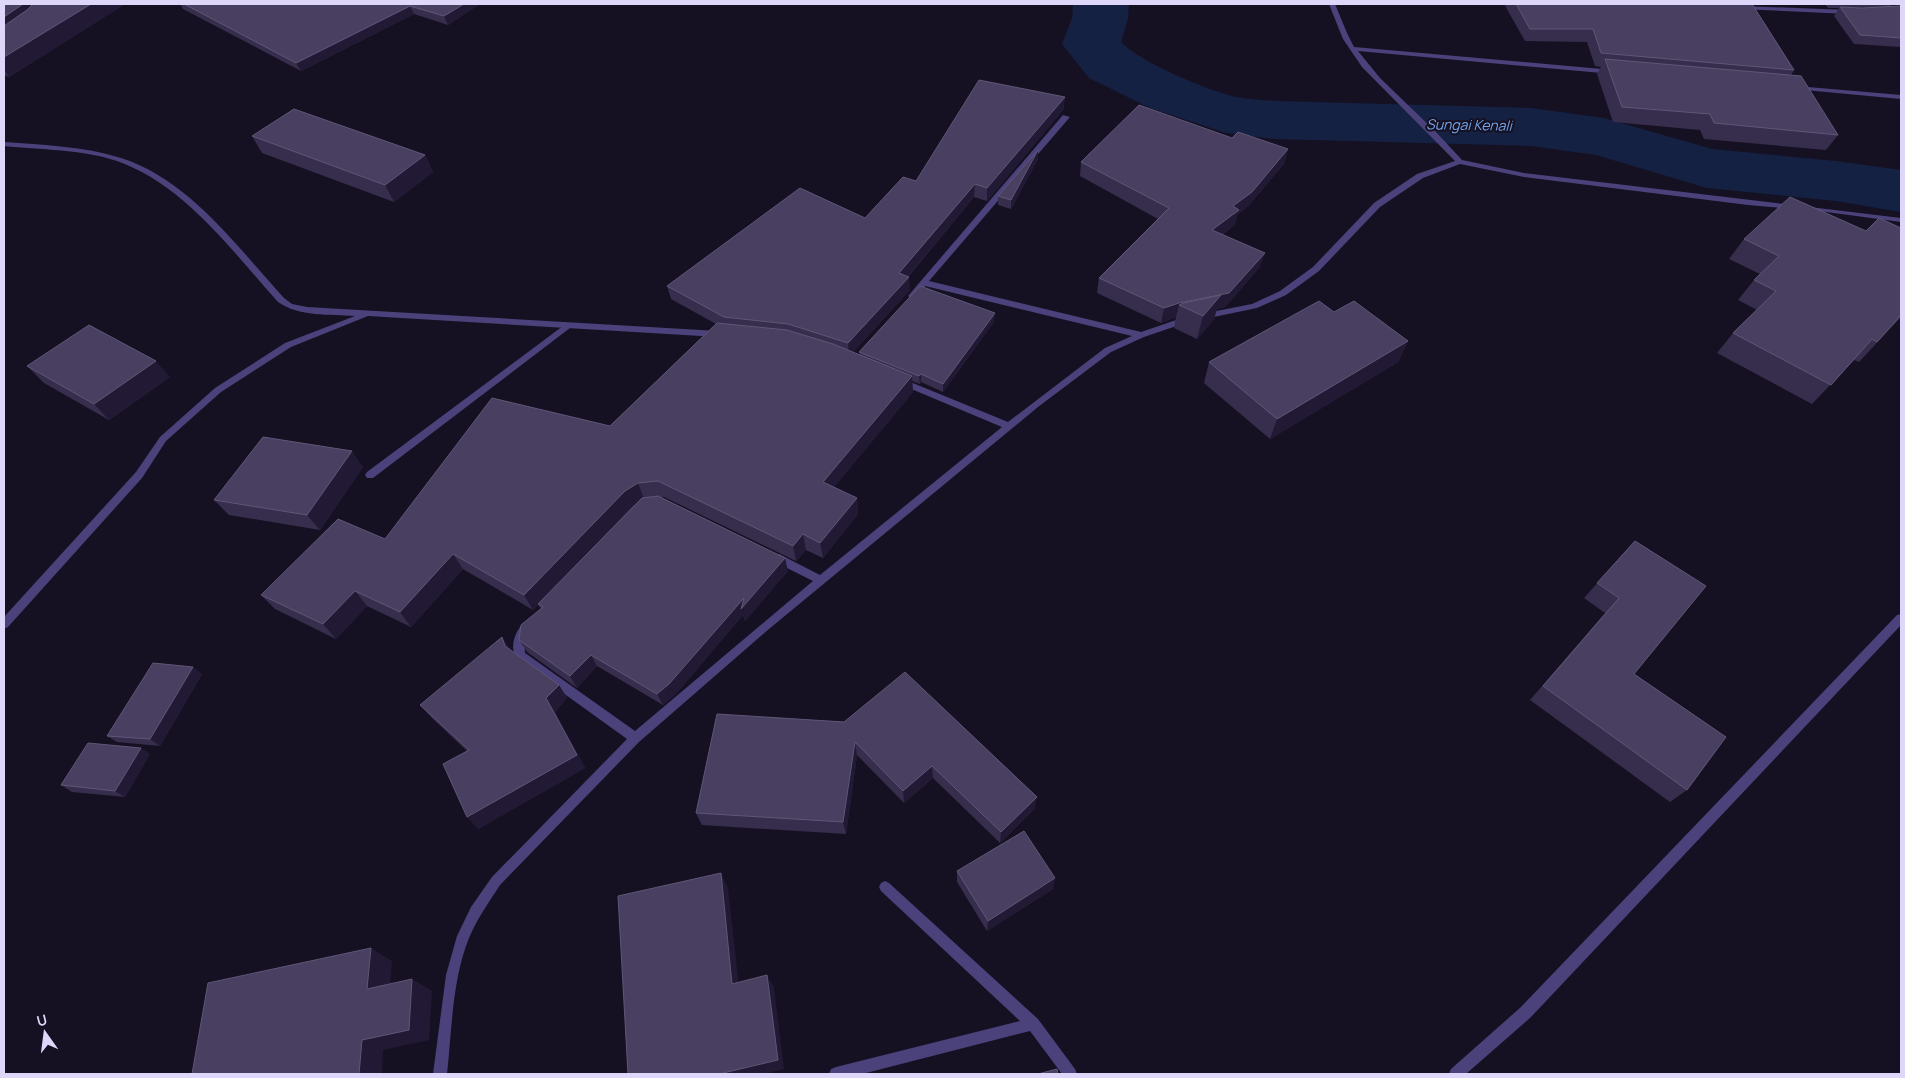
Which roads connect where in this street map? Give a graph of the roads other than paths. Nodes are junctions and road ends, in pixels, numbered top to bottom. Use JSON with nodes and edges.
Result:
{"nodes":[{"id":1,"x":1332,"y":4,"type":"edge"},
{"id":2,"x":1730,"y":7,"type":"edge"},
{"id":3,"x":1856,"y":12,"type":"edge"},
{"id":4,"x":1352,"y":49,"type":"junction"},
{"id":5,"x":1617,"y":72,"type":"edge"},
{"id":6,"x":1784,"y":87,"type":"edge"},
{"id":7,"x":1901,"y":97,"type":"edge"},
{"id":8,"x":1066,"y":117,"type":"edge"},
{"id":9,"x":4,"y":144,"type":"edge"},
{"id":10,"x":1460,"y":162,"type":"junction"},
{"id":11,"x":1901,"y":220,"type":"edge"},
{"id":12,"x":924,"y":283,"type":"junction"},
{"id":13,"x":904,"y":304,"type":"edge"},
{"id":14,"x":372,"y":313,"type":"junction"},
{"id":15,"x":567,"y":326,"type":"junction"},
{"id":16,"x":1141,"y":334,"type":"junction"},
{"id":17,"x":730,"y":336,"type":"edge"},
{"id":18,"x":887,"y":376,"type":"edge"},
{"id":19,"x":1010,"y":426,"type":"junction"},
{"id":20,"x":370,"y":475,"type":"dead end"},
{"id":21,"x":768,"y":554,"type":"edge"},
{"id":22,"x":821,"y":580,"type":"junction"},
{"id":23,"x":535,"y":616,"type":"edge"},
{"id":24,"x":1901,"y":618,"type":"edge"},
{"id":25,"x":4,"y":624,"type":"edge"},
{"id":26,"x":635,"y":738,"type":"junction"},
{"id":27,"x":885,"y":888,"type":"dead end"},
{"id":28,"x":1033,"y":1024,"type":"junction"},
{"id":29,"x":440,"y":1074,"type":"edge"},
{"id":30,"x":836,"y":1074,"type":"edge"},
{"id":31,"x":1070,"y":1074,"type":"edge"},
{"id":32,"x":1456,"y":1074,"type":"edge"}],
"edges":[{"from":1,"to":4,"type":"street"},
{"from":2,"to":3,"type":"street"},
{"from":4,"to":5,"type":"street"},
{"from":4,"to":10,"type":"street"},
{"from":6,"to":7,"type":"street"},
{"from":8,"to":12,"type":"street"},
{"from":9,"to":14,"type":"street"},
{"from":10,"to":11,"type":"street"},
{"from":10,"to":16,"type":"street"},
{"from":12,"to":13,"type":"street"},
{"from":12,"to":16,"type":"street"},
{"from":14,"to":15,"type":"street"},
{"from":14,"to":25,"type":"street"},
{"from":15,"to":17,"type":"street"},
{"from":15,"to":20,"type":"street"},
{"from":16,"to":19,"type":"street"},
{"from":18,"to":19,"type":"street"},
{"from":19,"to":22,"type":"street"},
{"from":21,"to":22,"type":"street"},
{"from":22,"to":26,"type":"street"},
{"from":23,"to":26,"type":"street"},
{"from":24,"to":32,"type":"street"},
{"from":26,"to":29,"type":"street"},
{"from":27,"to":28,"type":"street"},
{"from":28,"to":30,"type":"street"},
{"from":28,"to":31,"type":"street"}]}
